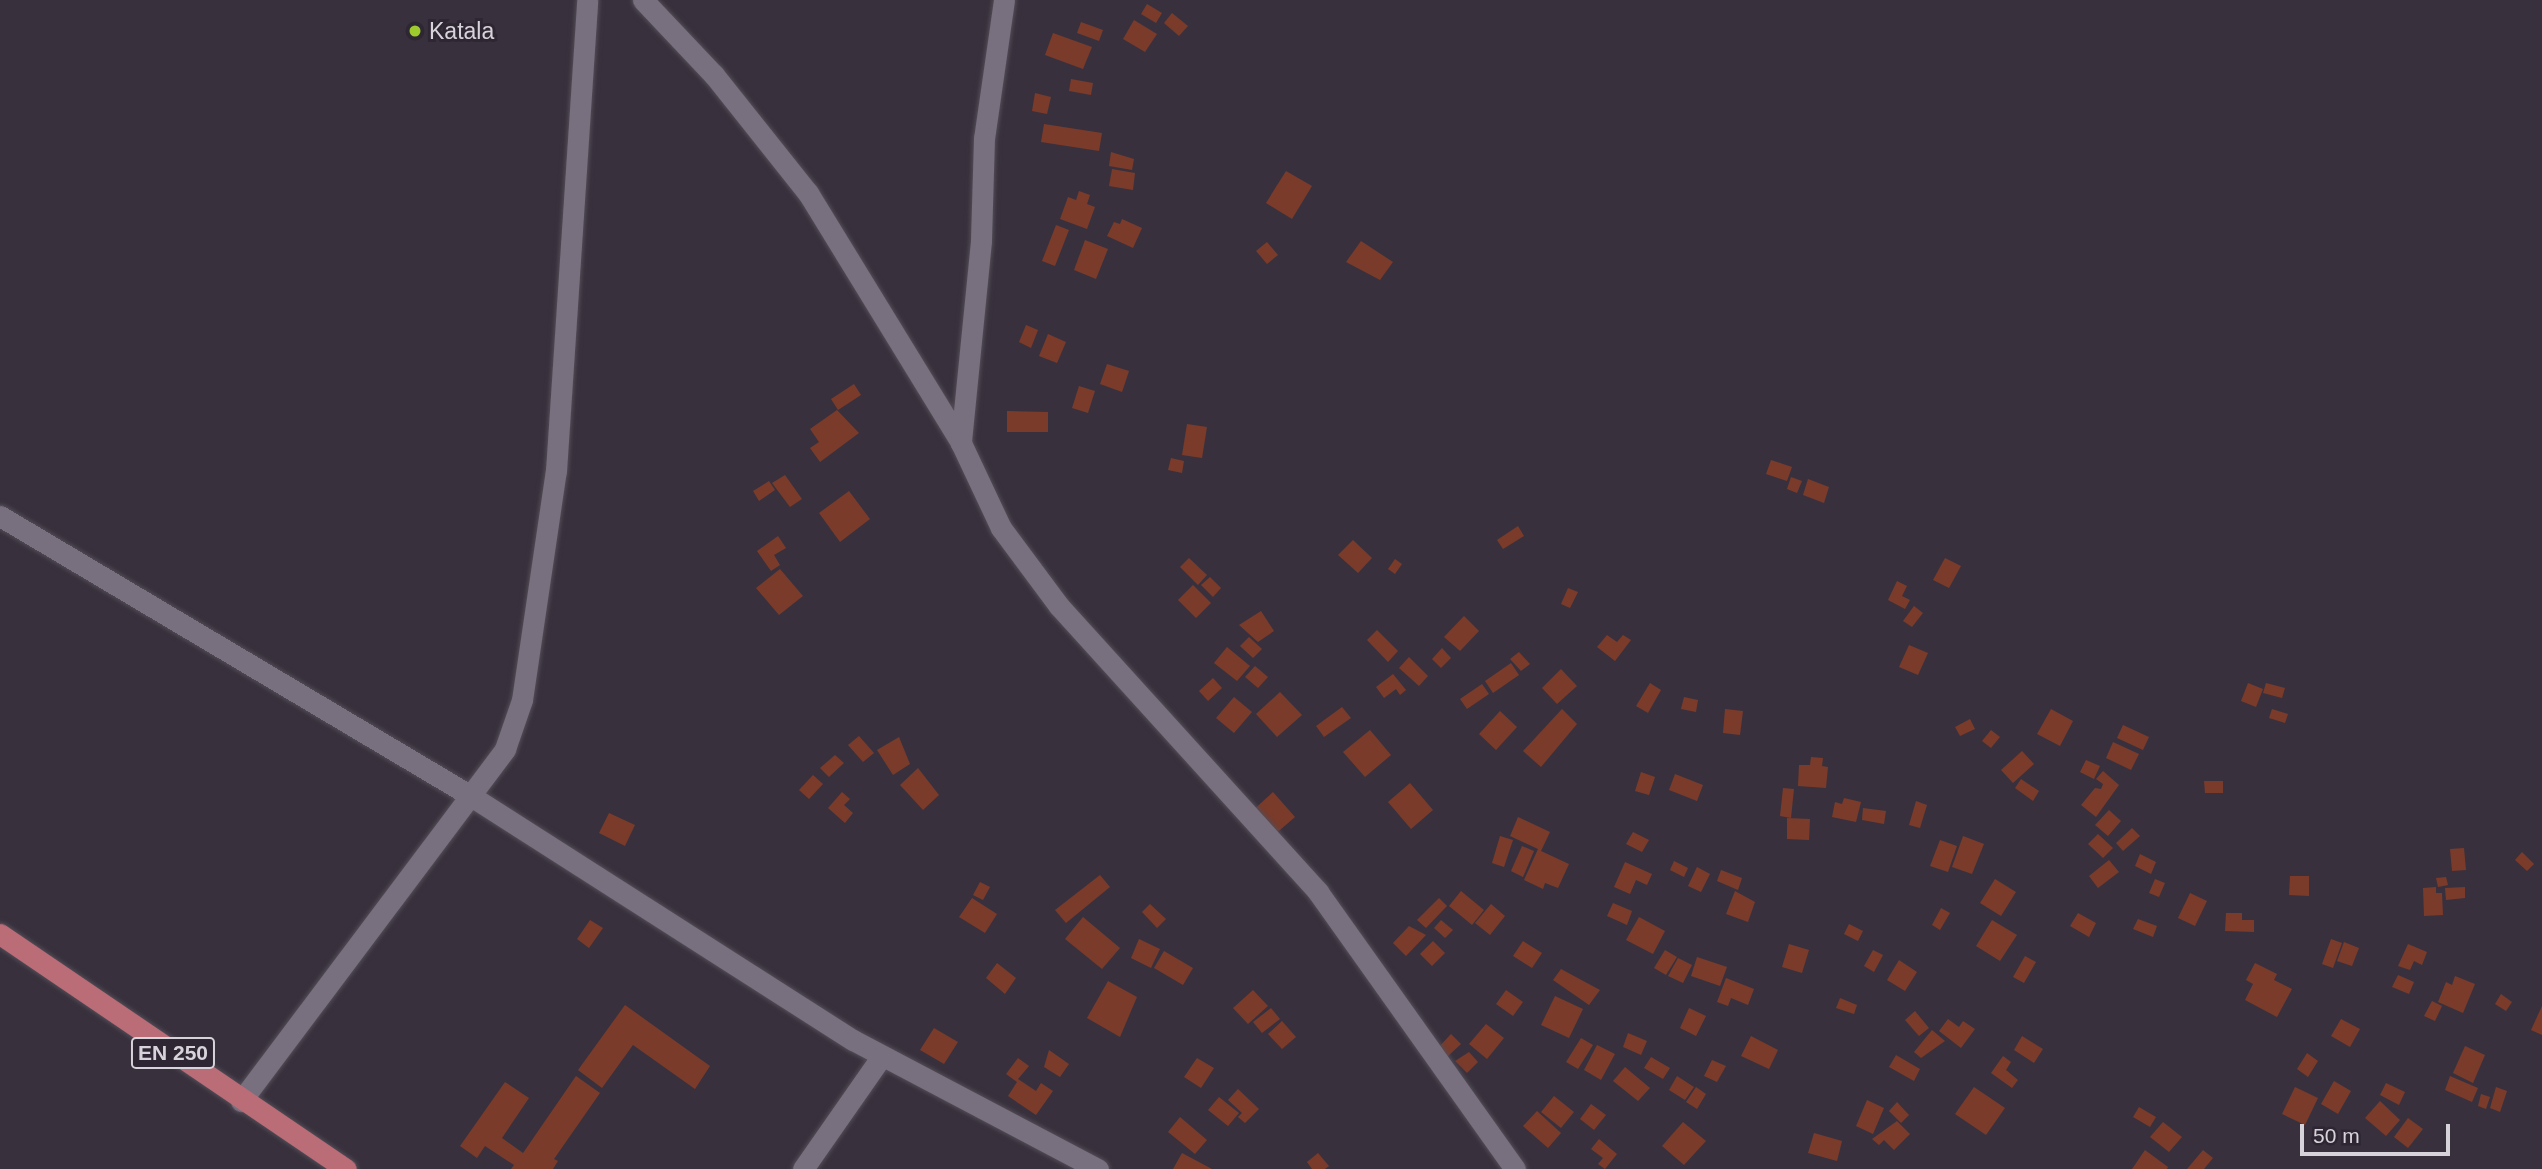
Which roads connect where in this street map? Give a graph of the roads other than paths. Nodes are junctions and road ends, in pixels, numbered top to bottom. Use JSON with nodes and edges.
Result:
{"nodes":[{"id":1,"x":587,"y":0,"type":"edge"},
{"id":2,"x":643,"y":0,"type":"edge"},
{"id":3,"x":1004,"y":0,"type":"edge"},
{"id":4,"x":961,"y":443,"type":"junction"},
{"id":5,"x":0,"y":516,"type":"edge"},
{"id":6,"x":471,"y":796,"type":"junction"},
{"id":7,"x":0,"y":934,"type":"edge"},
{"id":8,"x":881,"y":1057,"type":"junction"},
{"id":9,"x":241,"y":1101,"type":"junction"},
{"id":10,"x":346,"y":1169,"type":"edge"},
{"id":11,"x":803,"y":1169,"type":"edge"},
{"id":12,"x":1098,"y":1169,"type":"edge"},
{"id":13,"x":1515,"y":1169,"type":"edge"}],
"edges":[{"from":1,"to":6,"type":"street"},
{"from":2,"to":4,"type":"street"},
{"from":3,"to":4,"type":"street"},
{"from":4,"to":13,"type":"street"},
{"from":5,"to":6,"type":"street"},
{"from":6,"to":8,"type":"street"},
{"from":6,"to":9,"type":"street"},
{"from":7,"to":9,"type":"main road","number":"EN 250"},
{"from":8,"to":11,"type":"street"},
{"from":8,"to":12,"type":"street"},
{"from":9,"to":10,"type":"main road","number":"EN 250"}]}
